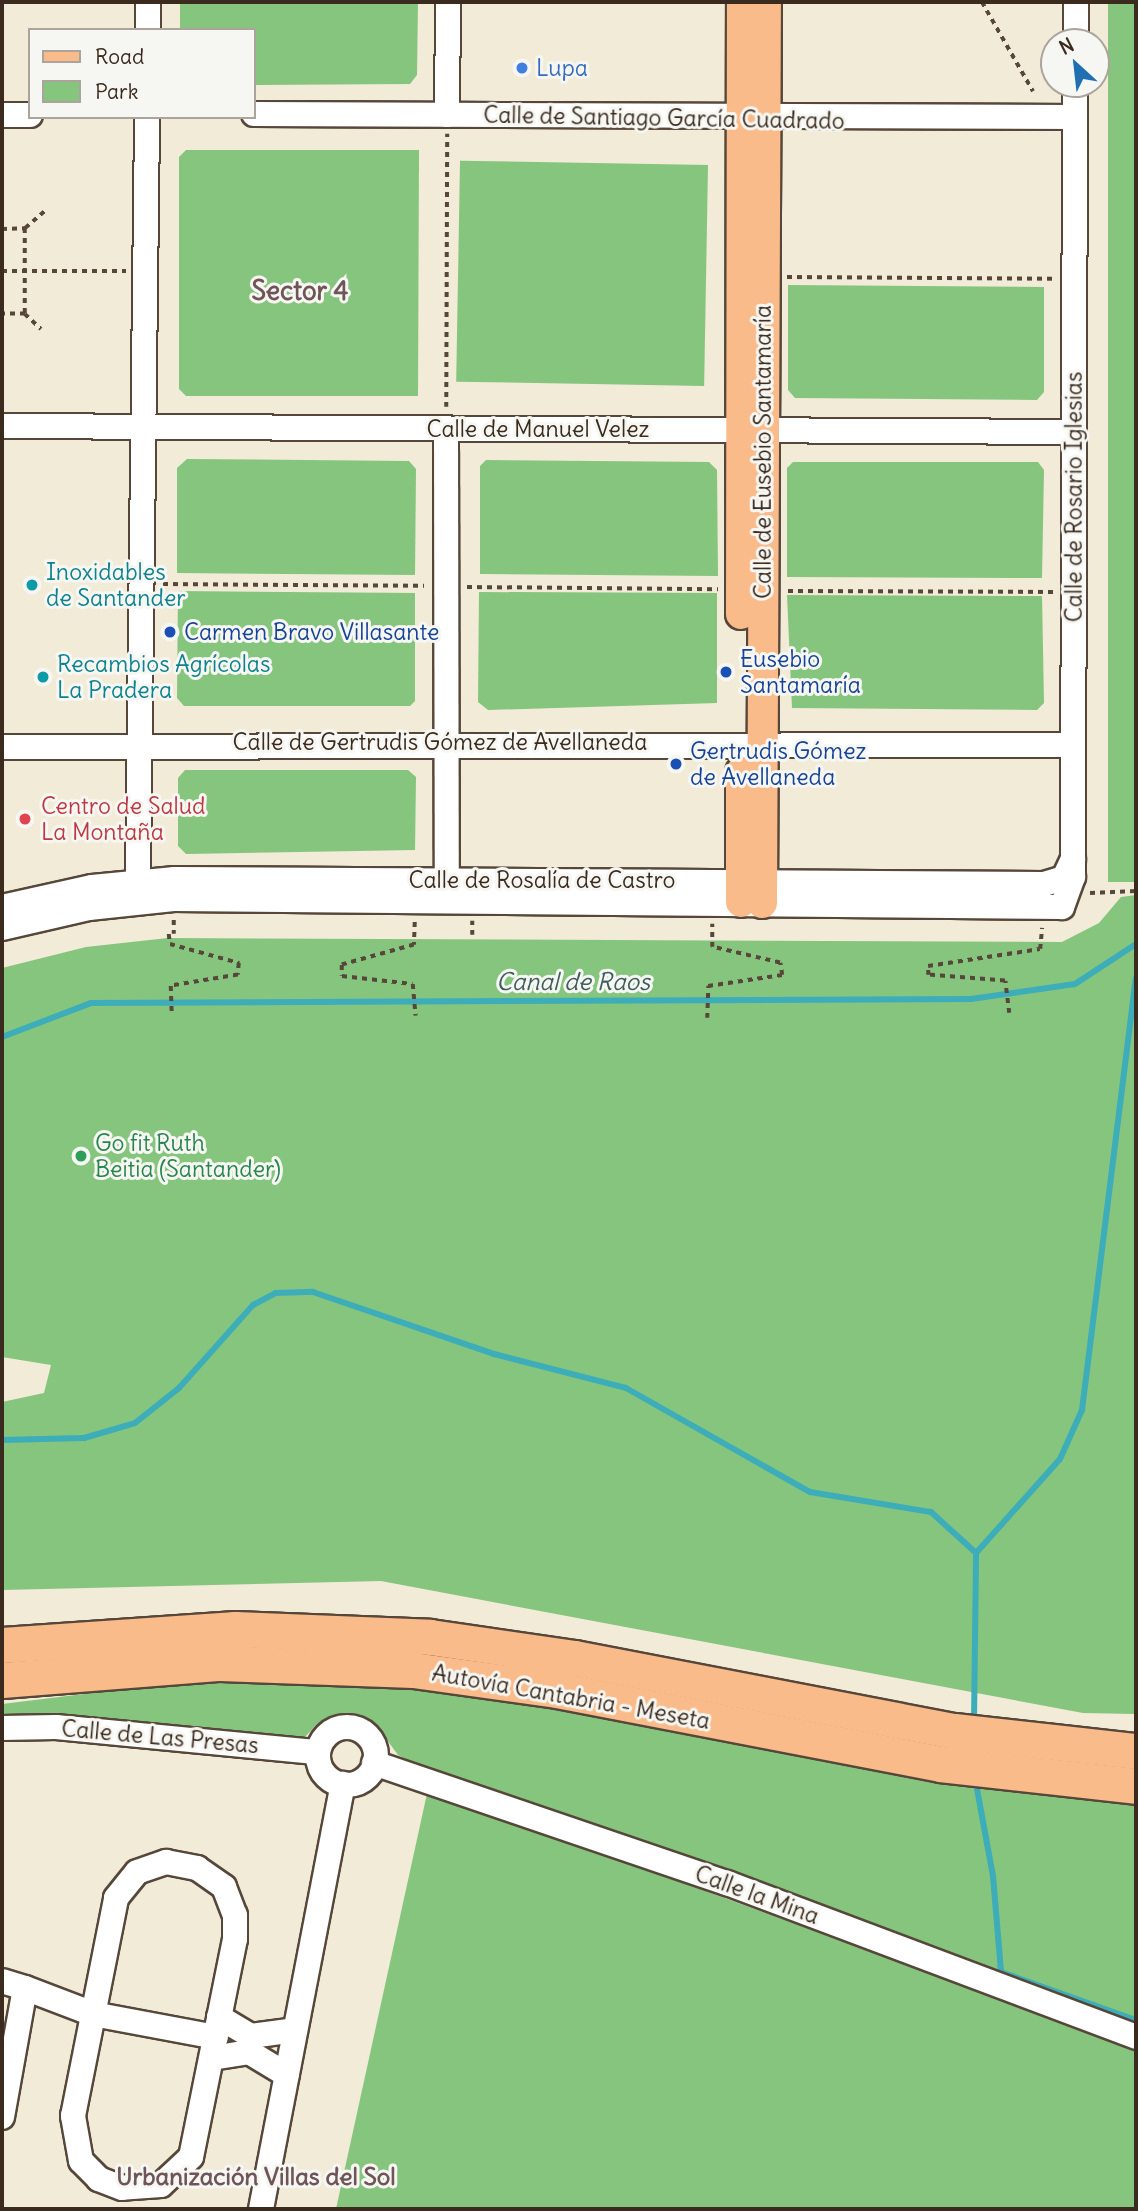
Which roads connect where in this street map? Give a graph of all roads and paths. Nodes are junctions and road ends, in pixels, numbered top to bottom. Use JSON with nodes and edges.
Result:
{"nodes":[{"id":1,"x":148,"y":2,"type":"edge"},
{"id":2,"x":448,"y":2,"type":"edge"},
{"id":3,"x":742,"y":2,"type":"edge"},
{"id":4,"x":766,"y":2,"type":"edge"},
{"id":5,"x":982,"y":2,"type":"edge"},
{"id":6,"x":1076,"y":2,"type":"edge"},
{"id":7,"x":148,"y":28,"type":"edge"},
{"id":8,"x":1076,"y":28,"type":"edge"},
{"id":9,"x":1033,"y":91,"type":"dead end"},
{"id":10,"x":1075,"y":98,"type":"edge"},
{"id":11,"x":256,"y":114,"type":"edge"},
{"id":12,"x":2,"y":115,"type":"edge"},
{"id":13,"x":28,"y":115,"type":"edge"},
{"id":14,"x":447,"y":115,"type":"junction"},
{"id":15,"x":1075,"y":117,"type":"junction"},
{"id":16,"x":147,"y":119,"type":"edge"},
{"id":17,"x":753,"y":120,"type":"junction"},
{"id":18,"x":47,"y":209,"type":"dead end"},
{"id":19,"x":25,"y":228,"type":"junction"},
{"id":20,"x":2,"y":229,"type":"edge"},
{"id":21,"x":2,"y":271,"type":"edge"},
{"id":22,"x":25,"y":271,"type":"junction"},
{"id":23,"x":146,"y":271,"type":"junction"},
{"id":24,"x":764,"y":276,"type":"junction"},
{"id":25,"x":1075,"y":279,"type":"junction"},
{"id":26,"x":2,"y":314,"type":"edge"},
{"id":27,"x":25,"y":314,"type":"junction"},
{"id":28,"x":41,"y":329,"type":"dead end"},
{"id":29,"x":144,"y":425,"type":"junction"},
{"id":30,"x":2,"y":426,"type":"edge"},
{"id":31,"x":752,"y":429,"type":"junction"},
{"id":32,"x":446,"y":430,"type":"junction"},
{"id":33,"x":1074,"y":432,"type":"junction"},
{"id":34,"x":762,"y":591,"type":"junction"},
{"id":35,"x":1073,"y":592,"type":"junction"},
{"id":36,"x":144,"y":742,"type":"junction"},
{"id":37,"x":447,"y":742,"type":"junction"},
{"id":38,"x":751,"y":743,"type":"junction"},
{"id":39,"x":1073,"y":745,"type":"junction"},
{"id":40,"x":2,"y":747,"type":"edge"},
{"id":41,"x":1073,"y":859,"type":"junction"},
{"id":42,"x":138,"y":880,"type":"junction"},
{"id":43,"x":447,"y":891,"type":"junction"},
{"id":44,"x":752,"y":891,"type":"junction"},
{"id":45,"x":1136,"y":891,"type":"edge"},
{"id":46,"x":1066,"y":901,"type":"junction"},
{"id":47,"x":2,"y":907,"type":"edge"},
{"id":48,"x":2,"y":929,"type":"edge"},
{"id":49,"x":169,"y":934,"type":"dead end"},
{"id":50,"x":415,"y":934,"type":"dead end"},
{"id":51,"x":712,"y":937,"type":"dead end"},
{"id":52,"x":1041,"y":940,"type":"dead end"},
{"id":53,"x":1009,"y":1013,"type":"dead end"},
{"id":54,"x":172,"y":1016,"type":"dead end"},
{"id":55,"x":416,"y":1016,"type":"dead end"},
{"id":56,"x":707,"y":1018,"type":"dead end"},
{"id":57,"x":2,"y":1645,"type":"edge"},
{"id":58,"x":2,"y":1680,"type":"edge"},
{"id":59,"x":2,"y":1728,"type":"edge"},
{"id":60,"x":1136,"y":1751,"type":"edge"},
{"id":61,"x":318,"y":1752,"type":"junction"},
{"id":62,"x":374,"y":1763,"type":"junction"},
{"id":63,"x":343,"y":1784,"type":"junction"},
{"id":64,"x":1136,"y":1786,"type":"edge"},
{"id":65,"x":2,"y":1981,"type":"edge"},
{"id":66,"x":25,"y":1989,"type":"junction"},
{"id":67,"x":93,"y":2014,"type":"junction"},
{"id":68,"x":295,"y":2030,"type":"junction"},
{"id":69,"x":216,"y":2037,"type":"junction"},
{"id":70,"x":1136,"y":2037,"type":"edge"},
{"id":71,"x":287,"y":2075,"type":"junction"},
{"id":72,"x":2,"y":2117,"type":"edge"},
{"id":73,"x":261,"y":2209,"type":"edge"}],
"edges":[{"from":1,"to":7,"type":"street"},
{"from":2,"to":14,"type":"street"},
{"from":3,"to":17,"type":"main road","name":"Calle de Eusebio Santamaría"},
{"from":4,"to":17,"type":"main road","name":"Calle de Eusebio Santamaría"},
{"from":5,"to":9,"type":"path"},
{"from":6,"to":8,"type":"street"},
{"from":10,"to":15,"type":"street","name":"Calle de Rosario Iglesias"},
{"from":11,"to":14,"type":"street","name":"Calle de Santiago García Cuadrado"},
{"from":12,"to":13,"type":"street"},
{"from":14,"to":17,"type":"street","name":"Calle de Santiago García Cuadrado"},
{"from":14,"to":32,"type":"path"},
{"from":15,"to":17,"type":"street","name":"Calle de Santiago García Cuadrado"},
{"from":15,"to":25,"type":"street","name":"Calle de Rosario Iglesias"},
{"from":16,"to":23,"type":"street"},
{"from":17,"to":24,"type":"main road","name":"Calle de Eusebio Santamaría"},
{"from":17,"to":31,"type":"main road","name":"Calle de Eusebio Santamaría"},
{"from":18,"to":19,"type":"path"},
{"from":19,"to":20,"type":"path"},
{"from":19,"to":22,"type":"path"},
{"from":21,"to":22,"type":"path"},
{"from":22,"to":23,"type":"path"},
{"from":22,"to":27,"type":"path"},
{"from":23,"to":29,"type":"street"},
{"from":24,"to":25,"type":"path"},
{"from":24,"to":31,"type":"main road","name":"Calle de Eusebio Santamaría"},
{"from":25,"to":33,"type":"street","name":"Calle de Rosario Iglesias"},
{"from":26,"to":27,"type":"path"},
{"from":27,"to":28,"type":"path"},
{"from":29,"to":30,"type":"street","name":"Calle de Manuel Velez"},
{"from":29,"to":32,"type":"street","name":"Calle de Manuel Velez"},
{"from":29,"to":36,"type":"street"},
{"from":31,"to":32,"type":"street","name":"Calle de Manuel Velez"},
{"from":31,"to":33,"type":"street","name":"Calle de Manuel Velez"},
{"from":31,"to":34,"type":"main road","name":"Calle de Eusebio Santamaría"},
{"from":31,"to":38,"type":"main road","name":"Calle de Eusebio Santamaría"},
{"from":32,"to":37,"type":"street"},
{"from":33,"to":35,"type":"street","name":"Calle de Rosario Iglesias"},
{"from":34,"to":35,"type":"path"},
{"from":34,"to":38,"type":"main road","name":"Calle de Eusebio Santamaría"},
{"from":35,"to":39,"type":"street","name":"Calle de Rosario Iglesias"},
{"from":36,"to":37,"type":"street","name":"Calle de Gertrudis Gómez de Avellaneda"},
{"from":36,"to":40,"type":"street","name":"Calle de Gertrudis Gómez de Avellaneda"},
{"from":36,"to":42,"type":"street"},
{"from":37,"to":38,"type":"street","name":"Calle de Gertrudis Gómez de Avellaneda"},
{"from":37,"to":43,"type":"street"},
{"from":38,"to":39,"type":"street","name":"Calle de Gertrudis Gómez de Avellaneda"},
{"from":38,"to":44,"type":"main road","name":"Calle de Eusebio Santamaría"},
{"from":39,"to":41,"type":"street","name":"Calle de Rosario Iglesias"},
{"from":41,"to":44,"type":"street","name":"Calle de Rosalía de Castro"},
{"from":41,"to":46,"type":"street","name":"Calle de Rosario Iglesias"},
{"from":42,"to":43,"type":"street","name":"Calle de Rosalía de Castro"},
{"from":42,"to":47,"type":"street","name":"Calle de Rosalía de Castro"},
{"from":43,"to":44,"type":"street","name":"Calle de Rosalía de Castro"},
{"from":43,"to":48,"type":"street","name":"Calle de Rosalía de Castro"},
{"from":44,"to":46,"type":"street","name":"Calle de Rosalía de Castro"},
{"from":45,"to":46,"type":"path"},
{"from":49,"to":54,"type":"path"},
{"from":50,"to":55,"type":"path"},
{"from":51,"to":56,"type":"path"},
{"from":52,"to":53,"type":"path"},
{"from":57,"to":60,"type":"highway","name":"Autovía Cantabria - Meseta"},
{"from":58,"to":64,"type":"highway","name":"Autovía Cantabria - Meseta"},
{"from":59,"to":61,"type":"street","name":"Calle de Las Presas"},
{"from":61,"to":62,"type":"street"},
{"from":61,"to":63,"type":"street"},
{"from":62,"to":63,"type":"street"},
{"from":62,"to":70,"type":"street","name":"Calle la Mina"},
{"from":63,"to":68,"type":"street"},
{"from":65,"to":66,"type":"street"},
{"from":66,"to":67,"type":"street"},
{"from":66,"to":72,"type":"street"},
{"from":67,"to":69,"type":"street"},
{"from":67,"to":69,"type":"street"},
{"from":67,"to":69,"type":"street"},
{"from":68,"to":69,"type":"street"},
{"from":68,"to":71,"type":"street"},
{"from":69,"to":71,"type":"street"},
{"from":71,"to":73,"type":"street"}]}
